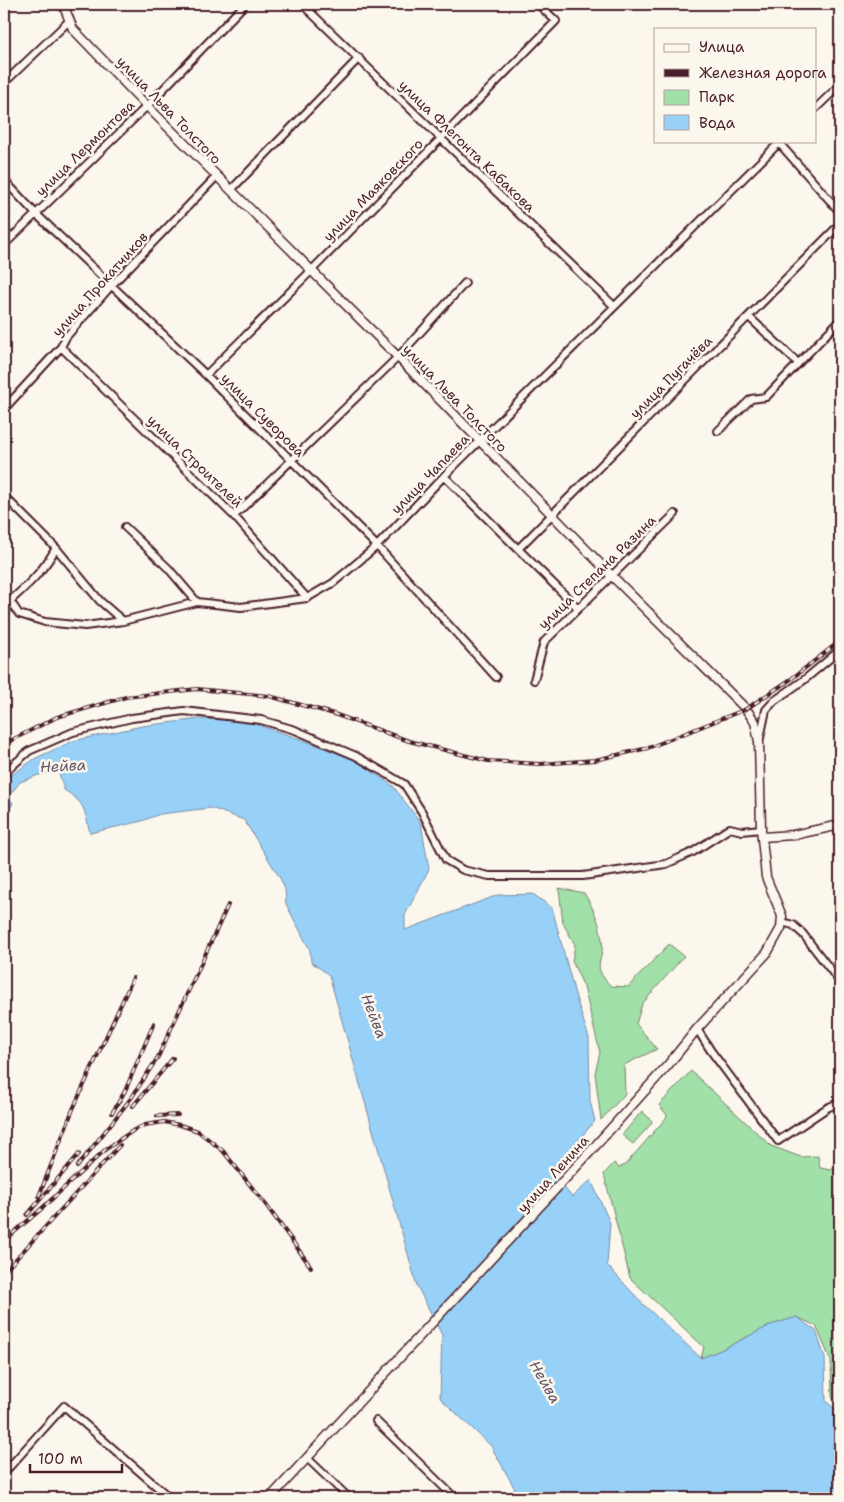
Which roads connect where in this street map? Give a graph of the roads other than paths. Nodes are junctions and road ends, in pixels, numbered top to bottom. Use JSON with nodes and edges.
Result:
{"nodes":[{"id":1,"x":63,"y":4,"type":"edge"},
{"id":2,"x":245,"y":4,"type":"edge"},
{"id":3,"x":302,"y":4,"type":"edge"},
{"id":4,"x":538,"y":4,"type":"edge"},
{"id":5,"x":69,"y":20,"type":"junction"},
{"id":6,"x":359,"y":58,"type":"junction"},
{"id":7,"x":4,"y":83,"type":"edge"},
{"id":8,"x":840,"y":85,"type":"edge"},
{"id":9,"x":147,"y":106,"type":"junction"},
{"id":10,"x":816,"y":108,"type":"edge"},
{"id":11,"x":441,"y":138,"type":"junction"},
{"id":12,"x":780,"y":142,"type":"edge"},
{"id":13,"x":216,"y":176,"type":"junction"},
{"id":14,"x":4,"y":180,"type":"edge"},
{"id":15,"x":230,"y":190,"type":"junction"},
{"id":16,"x":840,"y":212,"type":"edge"},
{"id":17,"x":35,"y":213,"type":"junction"},
{"id":18,"x":840,"y":224,"type":"edge"},
{"id":19,"x":4,"y":245,"type":"edge"},
{"id":20,"x":311,"y":271,"type":"junction"},
{"id":21,"x":465,"y":283,"type":"dead end"},
{"id":22,"x":111,"y":286,"type":"junction"},
{"id":23,"x":614,"y":306,"type":"junction"},
{"id":24,"x":749,"y":317,"type":"junction"},
{"id":25,"x":840,"y":320,"type":"edge"},
{"id":26,"x":60,"y":347,"type":"junction"},
{"id":27,"x":398,"y":356,"type":"junction"},
{"id":28,"x":798,"y":363,"type":"junction"},
{"id":29,"x":206,"y":375,"type":"junction"},
{"id":30,"x":4,"y":409,"type":"edge"},
{"id":31,"x":718,"y":431,"type":"dead end"},
{"id":32,"x":480,"y":441,"type":"junction"},
{"id":33,"x":290,"y":460,"type":"junction"},
{"id":34,"x":444,"y":476,"type":"junction"},
{"id":35,"x":4,"y":496,"type":"edge"},
{"id":36,"x":552,"y":514,"type":"junction"},
{"id":37,"x":675,"y":514,"type":"dead end"},
{"id":38,"x":234,"y":516,"type":"junction"},
{"id":39,"x":125,"y":526,"type":"dead end"},
{"id":40,"x":377,"y":546,"type":"junction"},
{"id":41,"x":56,"y":548,"type":"junction"},
{"id":42,"x":519,"y":548,"type":"junction"},
{"id":43,"x":612,"y":576,"type":"junction"},
{"id":44,"x":307,"y":598,"type":"junction"},
{"id":45,"x":7,"y":600,"type":"edge"},
{"id":46,"x":197,"y":602,"type":"junction"},
{"id":47,"x":578,"y":608,"type":"junction"},
{"id":48,"x":123,"y":620,"type":"junction"},
{"id":49,"x":840,"y":650,"type":"edge"},
{"id":50,"x":496,"y":677,"type":"dead end"},
{"id":51,"x":534,"y":680,"type":"dead end"},
{"id":52,"x":759,"y":742,"type":"junction"},
{"id":53,"x":4,"y":773,"type":"edge"},
{"id":54,"x":840,"y":825,"type":"edge"},
{"id":55,"x":761,"y":829,"type":"junction"},
{"id":56,"x":762,"y":837,"type":"junction"},
{"id":57,"x":782,"y":922,"type":"junction"},
{"id":58,"x":840,"y":982,"type":"edge"},
{"id":59,"x":697,"y":1029,"type":"junction"},
{"id":60,"x":840,"y":1102,"type":"edge"},
{"id":61,"x":376,"y":1421,"type":"dead end"},
{"id":62,"x":307,"y":1458,"type":"junction"},
{"id":63,"x":4,"y":1473,"type":"edge"},
{"id":64,"x":170,"y":1498,"type":"edge"},
{"id":65,"x":270,"y":1498,"type":"edge"},
{"id":66,"x":349,"y":1498,"type":"edge"},
{"id":67,"x":455,"y":1498,"type":"edge"}],
"edges":[{"from":1,"to":5,"type":"main road","name":"улица Льва Толстого"},
{"from":2,"to":9,"type":"street","name":"улица Лермонтова"},
{"from":3,"to":6,"type":"street","name":"улица Флегонта Кабакова"},
{"from":4,"to":11,"type":"street","name":"улица Маяковского"},
{"from":5,"to":7,"type":"street"},
{"from":5,"to":9,"type":"main road","name":"улица Льва Толстого"},
{"from":6,"to":11,"type":"street","name":"улица Флегонта Кабакова"},
{"from":6,"to":15,"type":"street"},
{"from":8,"to":10,"type":"street"},
{"from":9,"to":13,"type":"main road","name":"улица Льва Толстого"},
{"from":9,"to":17,"type":"street","name":"улица Лермонтова"},
{"from":11,"to":20,"type":"street","name":"улица Маяковского"},
{"from":11,"to":23,"type":"street","name":"улица Флегонта Кабакова"},
{"from":12,"to":16,"type":"street"},
{"from":12,"to":23,"type":"street","name":"улица Чапаева"},
{"from":13,"to":15,"type":"main road","name":"улица Льва Толстого"},
{"from":13,"to":22,"type":"street","name":"улица Прокатчиков"},
{"from":14,"to":17,"type":"street","name":"улица Суворова"},
{"from":15,"to":20,"type":"main road","name":"улица Льва Толстого"},
{"from":17,"to":19,"type":"street","name":"улица Лермонтова"},
{"from":17,"to":22,"type":"street","name":"улица Суворова"},
{"from":18,"to":24,"type":"street","name":"улица Пугачёва"},
{"from":20,"to":27,"type":"main road","name":"улица Льва Толстого"},
{"from":20,"to":29,"type":"street","name":"улица Маяковского"},
{"from":21,"to":27,"type":"street"},
{"from":22,"to":26,"type":"street","name":"улица Прокатчиков"},
{"from":22,"to":29,"type":"street","name":"улица Суворова"},
{"from":23,"to":32,"type":"street","name":"улица Чапаева"},
{"from":24,"to":28,"type":"street"},
{"from":24,"to":36,"type":"street","name":"улица Пугачёва"},
{"from":25,"to":28,"type":"street"},
{"from":26,"to":30,"type":"street","name":"улица Прокатчиков"},
{"from":26,"to":38,"type":"street","name":"улица Строителей"},
{"from":27,"to":32,"type":"main road","name":"улица Льва Толстого"},
{"from":27,"to":33,"type":"street"},
{"from":28,"to":31,"type":"street"},
{"from":29,"to":33,"type":"street","name":"улица Суворова"},
{"from":32,"to":34,"type":"street","name":"улица Чапаева"},
{"from":32,"to":36,"type":"main road","name":"улица Льва Толстого"},
{"from":33,"to":38,"type":"street"},
{"from":33,"to":40,"type":"street","name":"улица Суворова"},
{"from":34,"to":40,"type":"street","name":"улица Чапаева"},
{"from":34,"to":42,"type":"street"},
{"from":35,"to":41,"type":"street"},
{"from":36,"to":42,"type":"street","name":"улица Пугачёва"},
{"from":36,"to":43,"type":"main road","name":"улица Льва Толстого"},
{"from":37,"to":43,"type":"street","name":"улица Степана Разина"},
{"from":38,"to":44,"type":"street","name":"улица Строителей"},
{"from":39,"to":46,"type":"street"},
{"from":40,"to":44,"type":"street","name":"улица Чапаева"},
{"from":40,"to":50,"type":"street","name":"улица Суворова"},
{"from":41,"to":45,"type":"street"},
{"from":41,"to":48,"type":"street"},
{"from":42,"to":47,"type":"street"},
{"from":43,"to":47,"type":"street","name":"улица Степана Разина"},
{"from":43,"to":52,"type":"main road","name":"улица Льва Толстого"},
{"from":44,"to":46,"type":"street","name":"улица Чапаева"},
{"from":45,"to":48,"type":"street","name":"улица Чапаева"},
{"from":46,"to":48,"type":"street","name":"улица Чапаева"},
{"from":47,"to":51,"type":"street","name":"улица Степана Разина"},
{"from":49,"to":52,"type":"street"},
{"from":52,"to":55,"type":"main road","name":"улица Льва Толстого"},
{"from":53,"to":55,"type":"street"},
{"from":54,"to":56,"type":"main road"},
{"from":55,"to":56,"type":"main road","name":"улица Льва Толстого"},
{"from":56,"to":57,"type":"main road"},
{"from":57,"to":58,"type":"street"},
{"from":57,"to":59,"type":"main road","name":"улица Ленина"},
{"from":59,"to":60,"type":"street"},
{"from":59,"to":62,"type":"main road","name":"улица Ленина"},
{"from":61,"to":67,"type":"street"},
{"from":62,"to":65,"type":"main road","name":"улица Ленина"},
{"from":62,"to":66,"type":"street"},
{"from":63,"to":64,"type":"street"}]}
